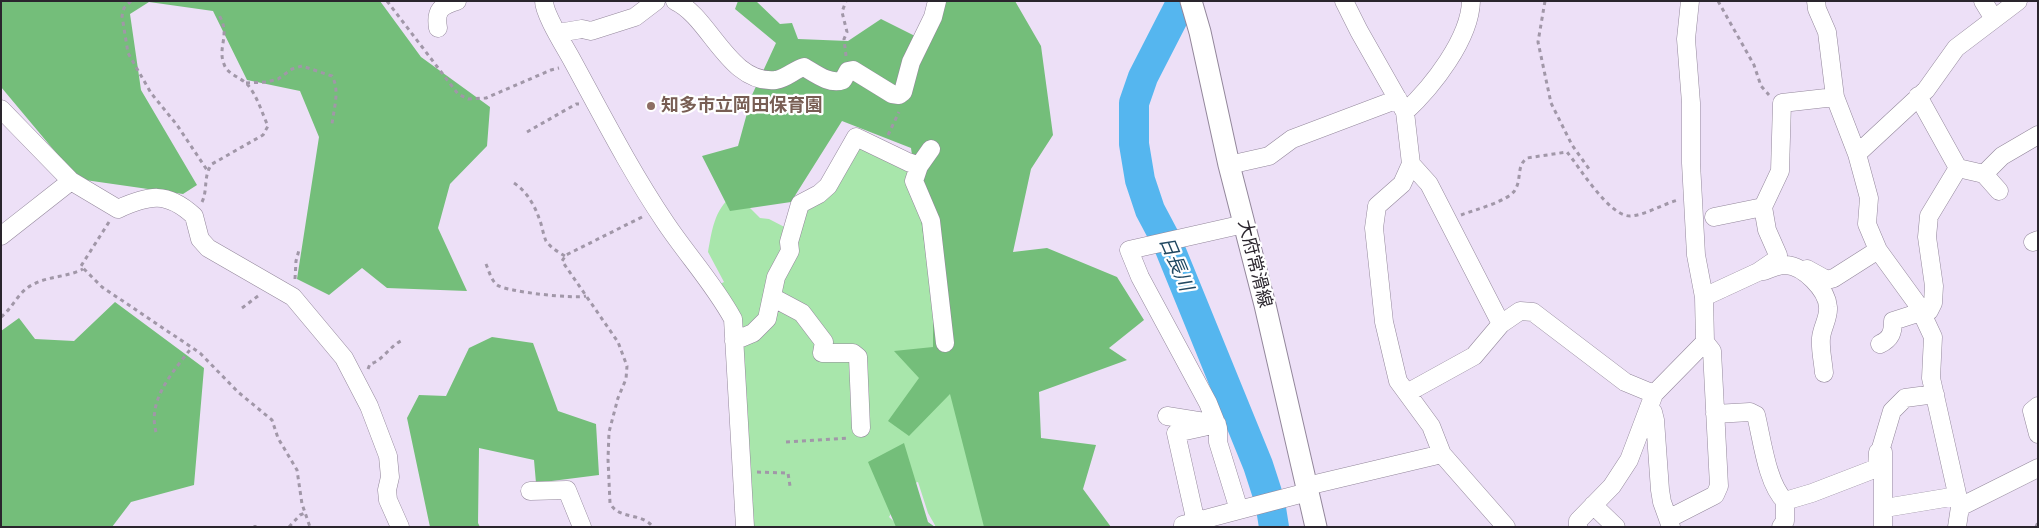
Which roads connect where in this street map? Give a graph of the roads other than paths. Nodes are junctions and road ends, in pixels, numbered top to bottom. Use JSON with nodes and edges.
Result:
{"nodes":[{"id":1,"x":457,"y":1,"type":"edge"},
{"id":2,"x":544,"y":1,"type":"edge"},
{"id":3,"x":656,"y":1,"type":"edge"},
{"id":4,"x":675,"y":1,"type":"edge"},
{"id":5,"x":937,"y":1,"type":"edge"},
{"id":6,"x":1191,"y":1,"type":"edge"},
{"id":7,"x":1344,"y":1,"type":"edge"},
{"id":8,"x":1471,"y":1,"type":"edge"},
{"id":9,"x":1690,"y":1,"type":"edge"},
{"id":10,"x":1816,"y":1,"type":"edge"},
{"id":11,"x":1982,"y":1,"type":"edge"},
{"id":12,"x":2018,"y":1,"type":"edge"},
{"id":13,"x":1994,"y":19,"type":"junction"},
{"id":14,"x":438,"y":28,"type":"dead end"},
{"id":15,"x":558,"y":33,"type":"junction"},
{"id":16,"x":1918,"y":96,"type":"junction"},
{"id":17,"x":1836,"y":97,"type":"junction"},
{"id":18,"x":1402,"y":106,"type":"junction"},
{"id":19,"x":1,"y":109,"type":"edge"},
{"id":20,"x":2038,"y":135,"type":"edge"},
{"id":21,"x":931,"y":150,"type":"dead end"},
{"id":22,"x":1857,"y":154,"type":"junction"},
{"id":23,"x":1411,"y":164,"type":"junction"},
{"id":24,"x":1229,"y":165,"type":"junction"},
{"id":25,"x":919,"y":166,"type":"junction"},
{"id":26,"x":1958,"y":168,"type":"junction"},
{"id":27,"x":1984,"y":174,"type":"junction"},
{"id":28,"x":71,"y":181,"type":"junction"},
{"id":29,"x":1999,"y":191,"type":"dead end"},
{"id":30,"x":1763,"y":207,"type":"junction"},
{"id":31,"x":1714,"y":217,"type":"dead end"},
{"id":32,"x":1244,"y":224,"type":"junction"},
{"id":33,"x":1,"y":236,"type":"edge"},
{"id":34,"x":1878,"y":250,"type":"junction"},
{"id":35,"x":1799,"y":269,"type":"junction"},
{"id":36,"x":1758,"y":272,"type":"junction"},
{"id":37,"x":772,"y":297,"type":"junction"},
{"id":38,"x":1704,"y":297,"type":"junction"},
{"id":39,"x":1922,"y":313,"type":"junction"},
{"id":40,"x":1501,"y":324,"type":"junction"},
{"id":41,"x":734,"y":341,"type":"junction"},
{"id":42,"x":1706,"y":342,"type":"junction"},
{"id":43,"x":945,"y":343,"type":"dead end"},
{"id":44,"x":1880,"y":344,"type":"dead end"},
{"id":45,"x":1824,"y":373,"type":"dead end"},
{"id":46,"x":1407,"y":393,"type":"junction"},
{"id":47,"x":1935,"y":394,"type":"junction"},
{"id":48,"x":1652,"y":401,"type":"junction"},
{"id":49,"x":2038,"y":406,"type":"edge"},
{"id":50,"x":1715,"y":414,"type":"junction"},
{"id":51,"x":1168,"y":416,"type":"dead end"},
{"id":52,"x":1217,"y":424,"type":"junction"},
{"id":53,"x":862,"y":428,"type":"road end"},
{"id":54,"x":2038,"y":434,"type":"edge"},
{"id":55,"x":1881,"y":448,"type":"junction"},
{"id":56,"x":1442,"y":454,"type":"junction"},
{"id":57,"x":2038,"y":468,"type":"edge"},
{"id":58,"x":1308,"y":489,"type":"junction"},
{"id":59,"x":530,"y":491,"type":"dead end"},
{"id":60,"x":1785,"y":501,"type":"junction"},
{"id":61,"x":1958,"y":501,"type":"junction"},
{"id":62,"x":1593,"y":505,"type":"junction"},
{"id":63,"x":1885,"y":508,"type":"junction"},
{"id":64,"x":1239,"y":510,"type":"junction"},
{"id":65,"x":1670,"y":523,"type":"edge"},
{"id":66,"x":1192,"y":525,"type":"edge"},
{"id":67,"x":1501,"y":525,"type":"edge"},
{"id":68,"x":400,"y":527,"type":"edge"},
{"id":69,"x":582,"y":527,"type":"edge"},
{"id":70,"x":745,"y":527,"type":"edge"},
{"id":71,"x":1316,"y":527,"type":"edge"},
{"id":72,"x":1578,"y":527,"type":"edge"},
{"id":73,"x":1616,"y":527,"type":"edge"},
{"id":74,"x":1781,"y":527,"type":"edge"},
{"id":75,"x":1883,"y":527,"type":"edge"},
{"id":76,"x":1957,"y":527,"type":"edge"}],
"edges":[{"from":1,"to":14,"type":"street"},
{"from":2,"to":15,"type":"street"},
{"from":3,"to":15,"type":"street"},
{"from":4,"to":5,"type":"street"},
{"from":6,"to":24,"type":"main road","name":"大府常滑線"},
{"from":7,"to":18,"type":"street"},
{"from":8,"to":18,"type":"street"},
{"from":9,"to":38,"type":"street"},
{"from":10,"to":17,"type":"street"},
{"from":11,"to":13,"type":"street"},
{"from":12,"to":13,"type":"street"},
{"from":13,"to":16,"type":"street"},
{"from":15,"to":41,"type":"street"},
{"from":16,"to":22,"type":"street"},
{"from":16,"to":26,"type":"street"},
{"from":17,"to":22,"type":"street"},
{"from":17,"to":30,"type":"street"},
{"from":18,"to":23,"type":"street"},
{"from":18,"to":24,"type":"street"},
{"from":19,"to":28,"type":"street"},
{"from":20,"to":27,"type":"street"},
{"from":21,"to":25,"type":"street"},
{"from":22,"to":34,"type":"street"},
{"from":23,"to":40,"type":"street"},
{"from":23,"to":46,"type":"street"},
{"from":24,"to":32,"type":"main road","name":"大府常滑線"},
{"from":25,"to":37,"type":"street"},
{"from":25,"to":43,"type":"street"},
{"from":26,"to":27,"type":"street"},
{"from":26,"to":39,"type":"street"},
{"from":27,"to":29,"type":"street"},
{"from":28,"to":33,"type":"street"},
{"from":28,"to":68,"type":"street"},
{"from":30,"to":31,"type":"street"},
{"from":30,"to":36,"type":"street"},
{"from":32,"to":52,"type":"street"},
{"from":32,"to":58,"type":"main road","name":"大府常滑線"},
{"from":34,"to":35,"type":"street"},
{"from":34,"to":39,"type":"street"},
{"from":35,"to":36,"type":"street"},
{"from":35,"to":45,"type":"street"},
{"from":36,"to":38,"type":"street"},
{"from":37,"to":41,"type":"street"},
{"from":37,"to":53,"type":"street"},
{"from":38,"to":42,"type":"street"},
{"from":39,"to":44,"type":"street"},
{"from":39,"to":47,"type":"street"},
{"from":40,"to":46,"type":"street"},
{"from":40,"to":48,"type":"street"},
{"from":41,"to":70,"type":"street"},
{"from":42,"to":48,"type":"street"},
{"from":42,"to":50,"type":"street"},
{"from":46,"to":56,"type":"street"},
{"from":47,"to":55,"type":"street"},
{"from":47,"to":61,"type":"street"},
{"from":48,"to":62,"type":"street"},
{"from":48,"to":65,"type":"street"},
{"from":49,"to":54,"type":"street"},
{"from":50,"to":60,"type":"street"},
{"from":50,"to":65,"type":"street"},
{"from":51,"to":52,"type":"street"},
{"from":52,"to":64,"type":"street"},
{"from":52,"to":66,"type":"street"},
{"from":55,"to":60,"type":"street"},
{"from":55,"to":63,"type":"street"},
{"from":56,"to":58,"type":"street"},
{"from":56,"to":67,"type":"street"},
{"from":57,"to":61,"type":"street"},
{"from":58,"to":64,"type":"street"},
{"from":58,"to":71,"type":"main road","name":"大府常滑線"},
{"from":59,"to":69,"type":"street"},
{"from":60,"to":74,"type":"street"},
{"from":61,"to":63,"type":"street"},
{"from":61,"to":76,"type":"street"},
{"from":62,"to":72,"type":"street"},
{"from":62,"to":73,"type":"street"},
{"from":63,"to":75,"type":"street"},
{"from":64,"to":66,"type":"street"}]}
